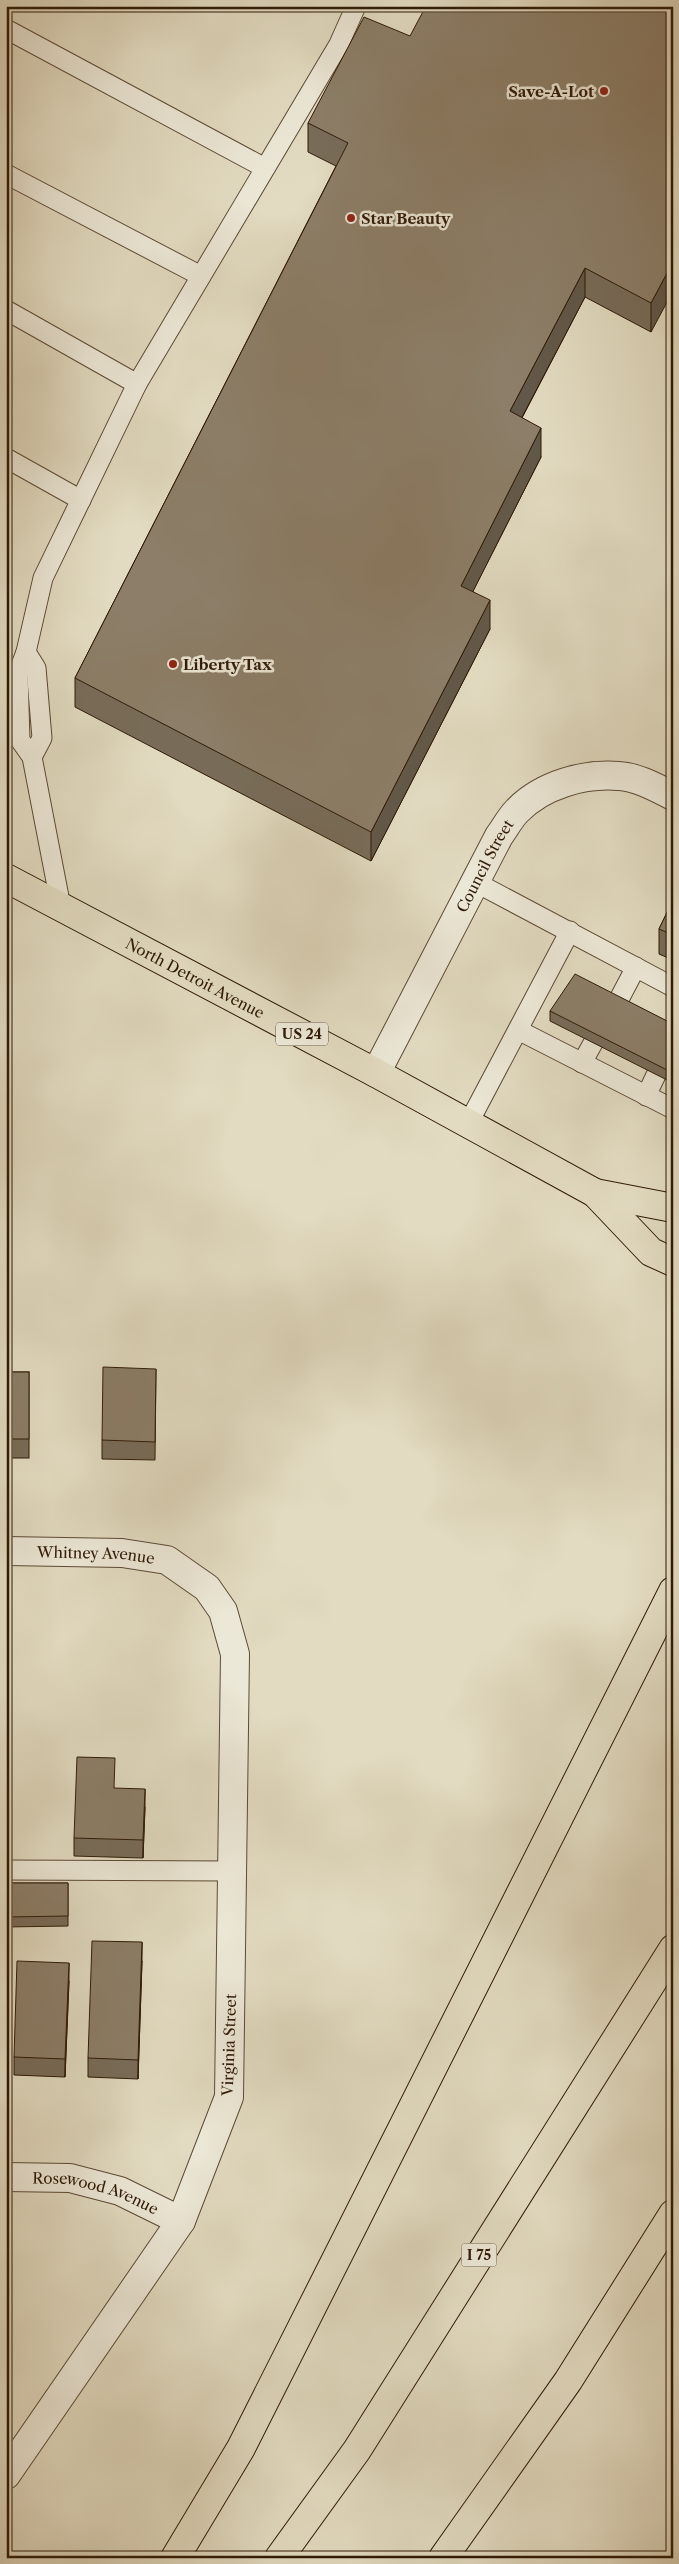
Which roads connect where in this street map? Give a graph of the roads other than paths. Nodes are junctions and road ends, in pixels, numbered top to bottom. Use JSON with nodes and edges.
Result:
{"nodes":[{"id":1,"x":356,"y":6,"type":"edge"},
{"id":2,"x":6,"y":29,"type":"edge"},
{"id":3,"x":265,"y":168,"type":"junction"},
{"id":4,"x":6,"y":174,"type":"edge"},
{"id":5,"x":201,"y":276,"type":"junction"},
{"id":6,"x":6,"y":310,"type":"edge"},
{"id":7,"x":137,"y":384,"type":"junction"},
{"id":8,"x":6,"y":458,"type":"edge"},
{"id":9,"x":81,"y":500,"type":"junction"},
{"id":10,"x":26,"y":652,"type":"junction"},
{"id":11,"x":6,"y":671,"type":"edge"},
{"id":12,"x":673,"y":796,"type":"edge"},
{"id":13,"x":6,"y":878,"type":"edge"},
{"id":14,"x":475,"y":882,"type":"junction"},
{"id":15,"x":61,"y":907,"type":"junction"},
{"id":16,"x":570,"y":931,"type":"junction"},
{"id":17,"x":636,"y":967,"type":"junction"},
{"id":18,"x":673,"y":987,"type":"edge"},
{"id":19,"x":616,"y":1005,"type":"edge"},
{"id":20,"x":518,"y":1030,"type":"junction"},
{"id":21,"x":593,"y":1043,"type":"edge"},
{"id":22,"x":582,"y":1063,"type":"junction"},
{"id":23,"x":376,"y":1073,"type":"junction"},
{"id":24,"x":656,"y":1075,"type":"edge"},
{"id":25,"x":646,"y":1096,"type":"junction"},
{"id":26,"x":673,"y":1109,"type":"edge"},
{"id":27,"x":468,"y":1124,"type":"junction"},
{"id":28,"x":595,"y":1193,"type":"junction"},
{"id":29,"x":673,"y":1208,"type":"edge"},
{"id":30,"x":673,"y":1262,"type":"edge"},
{"id":31,"x":6,"y":1551,"type":"edge"},
{"id":32,"x":207,"y":1588,"type":"joint"},
{"id":33,"x":673,"y":1591,"type":"edge"},
{"id":34,"x":6,"y":1870,"type":"edge"},
{"id":35,"x":232,"y":1871,"type":"junction"},
{"id":36,"x":673,"y":1948,"type":"edge"},
{"id":37,"x":6,"y":2177,"type":"edge"},
{"id":38,"x":673,"y":2214,"type":"edge"},
{"id":39,"x":181,"y":2221,"type":"junction"},
{"id":40,"x":6,"y":2474,"type":"edge"},
{"id":41,"x":175,"y":2558,"type":"edge"},
{"id":42,"x":279,"y":2558,"type":"edge"},
{"id":43,"x":443,"y":2558,"type":"edge"}],
"edges":[{"from":1,"to":3,"type":"lane"},
{"from":2,"to":3,"type":"lane"},
{"from":3,"to":5,"type":"lane"},
{"from":4,"to":5,"type":"lane"},
{"from":5,"to":7,"type":"lane"},
{"from":6,"to":7,"type":"lane"},
{"from":7,"to":9,"type":"lane"},
{"from":8,"to":9,"type":"lane"},
{"from":9,"to":10,"type":"lane"},
{"from":10,"to":11,"type":"lane"},
{"from":10,"to":15,"type":"lane"},
{"from":12,"to":14,"type":"street","name":"Council Street"},
{"from":13,"to":15,"type":"main road","name":"North Detroit Avenue","number":"US 24"},
{"from":14,"to":16,"type":"lane"},
{"from":14,"to":23,"type":"street","name":"Council Street"},
{"from":15,"to":23,"type":"main road","name":"North Detroit Avenue","number":"US 24"},
{"from":16,"to":17,"type":"lane"},
{"from":16,"to":20,"type":"lane"},
{"from":17,"to":18,"type":"lane"},
{"from":17,"to":19,"type":"lane"},
{"from":20,"to":22,"type":"lane"},
{"from":20,"to":27,"type":"lane"},
{"from":21,"to":22,"type":"lane"},
{"from":22,"to":25,"type":"lane"},
{"from":23,"to":27,"type":"main road","name":"North Detroit Avenue","number":"US 24"},
{"from":24,"to":25,"type":"lane"},
{"from":25,"to":26,"type":"lane"},
{"from":27,"to":28,"type":"main road","name":"North Detroit Avenue","number":"US 24"},
{"from":28,"to":29,"type":"main road","name":"North Detroit Avenue","number":"US 24"},
{"from":28,"to":30,"type":"main road","name":"North Detroit Avenue","number":"US 24"},
{"from":31,"to":32,"type":"street","name":"Whitney Avenue"},
{"from":32,"to":35,"type":"street","name":"Virginia Street"},
{"from":33,"to":41,"type":"main road"},
{"from":34,"to":35,"type":"lane"},
{"from":35,"to":39,"type":"street","name":"Virginia Street"},
{"from":36,"to":42,"type":"main road","number":"I 75"},
{"from":37,"to":39,"type":"street","name":"Rosewood Avenue"},
{"from":38,"to":43,"type":"main road"},
{"from":39,"to":40,"type":"street","name":"Virginia Street"}]}
